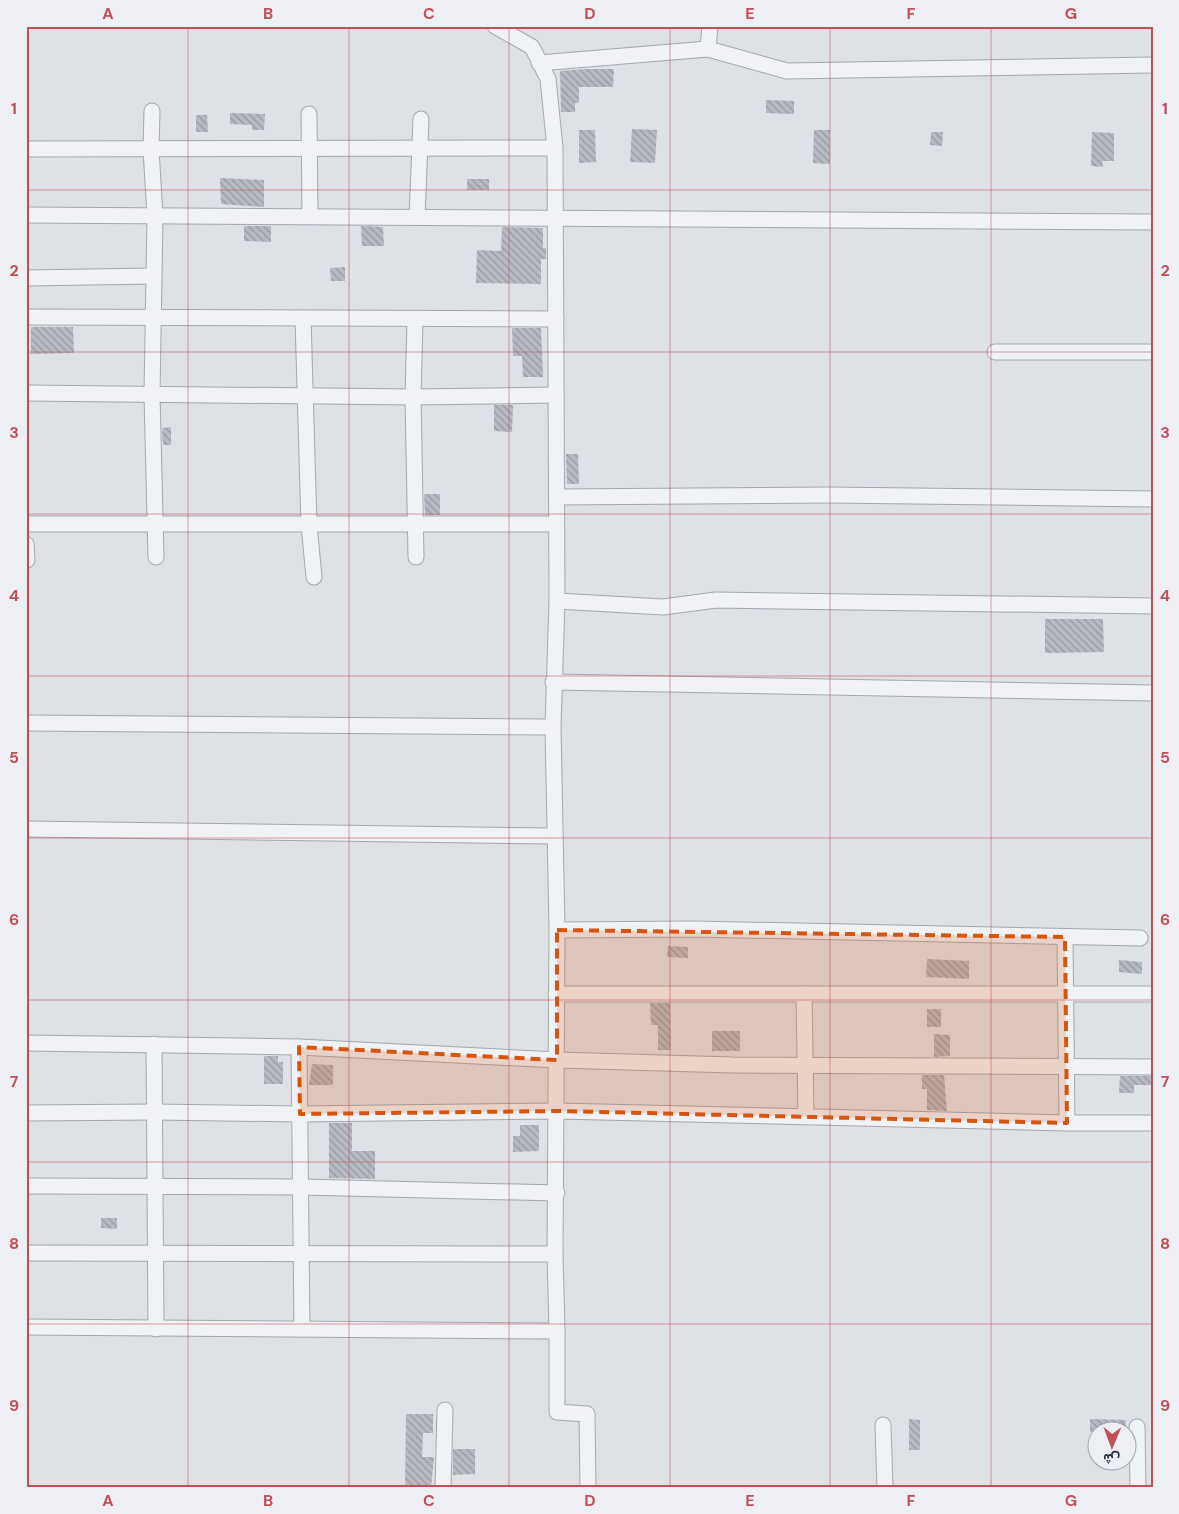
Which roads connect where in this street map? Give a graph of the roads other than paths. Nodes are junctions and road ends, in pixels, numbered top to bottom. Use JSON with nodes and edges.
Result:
{"nodes":[{"id":1,"x":495,"y":26,"type":"edge"},
{"id":2,"x":710,"y":26,"type":"edge"},
{"id":3,"x":708,"y":49,"type":"junction"},
{"id":4,"x":539,"y":63,"type":"junction"},
{"id":5,"x":1153,"y":65,"type":"edge"},
{"id":6,"x":152,"y":111,"type":"dead end"},
{"id":7,"x":309,"y":114,"type":"dead end"},
{"id":8,"x":421,"y":119,"type":"dead end"},
{"id":9,"x":310,"y":148,"type":"junction"},
{"id":10,"x":420,"y":148,"type":"junction"},
{"id":11,"x":555,"y":148,"type":"junction"},
{"id":12,"x":26,"y":149,"type":"edge"},
{"id":13,"x":152,"y":149,"type":"junction"},
{"id":14,"x":26,"y":215,"type":"edge"},
{"id":15,"x":156,"y":216,"type":"junction"},
{"id":16,"x":310,"y":216,"type":"junction"},
{"id":17,"x":417,"y":217,"type":"junction"},
{"id":18,"x":555,"y":218,"type":"junction"},
{"id":19,"x":1153,"y":222,"type":"edge"},
{"id":20,"x":154,"y":276,"type":"junction"},
{"id":21,"x":26,"y":278,"type":"edge"},
{"id":22,"x":26,"y":317,"type":"edge"},
{"id":23,"x":154,"y":318,"type":"junction"},
{"id":24,"x":303,"y":318,"type":"junction"},
{"id":25,"x":415,"y":319,"type":"junction"},
{"id":26,"x":556,"y":319,"type":"junction"},
{"id":27,"x":995,"y":352,"type":"dead end"},
{"id":28,"x":1153,"y":352,"type":"edge"},
{"id":29,"x":26,"y":394,"type":"edge"},
{"id":30,"x":152,"y":395,"type":"junction"},
{"id":31,"x":556,"y":395,"type":"junction"},
{"id":32,"x":306,"y":396,"type":"junction"},
{"id":33,"x":413,"y":397,"type":"junction"},
{"id":34,"x":557,"y":497,"type":"junction"},
{"id":35,"x":1153,"y":499,"type":"edge"},
{"id":36,"x":26,"y":524,"type":"edge"},
{"id":37,"x":155,"y":524,"type":"junction"},
{"id":38,"x":556,"y":524,"type":"junction"},
{"id":39,"x":309,"y":525,"type":"junction"},
{"id":40,"x":416,"y":525,"type":"junction"},
{"id":41,"x":26,"y":544,"type":"edge"},
{"id":42,"x":156,"y":557,"type":"dead end"},
{"id":43,"x":416,"y":557,"type":"dead end"},
{"id":44,"x":27,"y":560,"type":"edge"},
{"id":45,"x":314,"y":577,"type":"dead end"},
{"id":46,"x":557,"y":600,"type":"junction"},
{"id":47,"x":1153,"y":606,"type":"edge"},
{"id":48,"x":554,"y":682,"type":"junction"},
{"id":49,"x":1153,"y":693,"type":"edge"},
{"id":50,"x":26,"y":723,"type":"edge"},
{"id":51,"x":553,"y":727,"type":"junction"},
{"id":52,"x":26,"y":829,"type":"edge"},
{"id":53,"x":555,"y":836,"type":"junction"},
{"id":54,"x":557,"y":930,"type":"junction"},
{"id":55,"x":1065,"y":937,"type":"junction"},
{"id":56,"x":1140,"y":938,"type":"dead end"},
{"id":57,"x":556,"y":994,"type":"junction"},
{"id":58,"x":804,"y":994,"type":"junction"},
{"id":59,"x":1067,"y":994,"type":"junction"},
{"id":60,"x":1153,"y":994,"type":"edge"},
{"id":61,"x":26,"y":1043,"type":"edge"},
{"id":62,"x":154,"y":1044,"type":"junction"},
{"id":63,"x":299,"y":1047,"type":"junction"},
{"id":64,"x":557,"y":1060,"type":"junction"},
{"id":65,"x":806,"y":1064,"type":"junction"},
{"id":66,"x":1067,"y":1067,"type":"junction"},
{"id":67,"x":1153,"y":1067,"type":"edge"},
{"id":68,"x":557,"y":1111,"type":"junction"},
{"id":69,"x":155,"y":1112,"type":"junction"},
{"id":70,"x":26,"y":1113,"type":"edge"},
{"id":71,"x":300,"y":1114,"type":"junction"},
{"id":72,"x":806,"y":1116,"type":"junction"},
{"id":73,"x":1067,"y":1123,"type":"junction"},
{"id":74,"x":1153,"y":1123,"type":"edge"},
{"id":75,"x":26,"y":1186,"type":"edge"},
{"id":76,"x":156,"y":1186,"type":"junction"},
{"id":77,"x":302,"y":1187,"type":"junction"},
{"id":78,"x":557,"y":1193,"type":"junction"},
{"id":79,"x":302,"y":1252,"type":"junction"},
{"id":80,"x":26,"y":1253,"type":"edge"},
{"id":81,"x":156,"y":1253,"type":"junction"},
{"id":82,"x":555,"y":1254,"type":"junction"},
{"id":83,"x":26,"y":1327,"type":"edge"},
{"id":84,"x":156,"y":1328,"type":"junction"},
{"id":85,"x":302,"y":1329,"type":"junction"},
{"id":86,"x":557,"y":1330,"type":"junction"},
{"id":87,"x":445,"y":1410,"type":"dead end"},
{"id":88,"x":883,"y":1425,"type":"dead end"},
{"id":89,"x":1137,"y":1427,"type":"dead end"},
{"id":90,"x":443,"y":1488,"type":"edge"},
{"id":91,"x":588,"y":1488,"type":"edge"},
{"id":92,"x":885,"y":1488,"type":"edge"},
{"id":93,"x":1138,"y":1488,"type":"edge"}],
"edges":[{"from":1,"to":4,"type":"street"},
{"from":2,"to":3,"type":"street"},
{"from":3,"to":4,"type":"street"},
{"from":3,"to":5,"type":"street"},
{"from":4,"to":11,"type":"street"},
{"from":6,"to":13,"type":"street"},
{"from":7,"to":9,"type":"street"},
{"from":8,"to":10,"type":"street"},
{"from":9,"to":10,"type":"street"},
{"from":9,"to":13,"type":"street"},
{"from":9,"to":16,"type":"street"},
{"from":10,"to":11,"type":"street"},
{"from":10,"to":17,"type":"street"},
{"from":11,"to":18,"type":"street"},
{"from":12,"to":13,"type":"street"},
{"from":13,"to":15,"type":"street"},
{"from":14,"to":15,"type":"street"},
{"from":15,"to":16,"type":"street"},
{"from":15,"to":20,"type":"street"},
{"from":16,"to":17,"type":"street"},
{"from":17,"to":18,"type":"street"},
{"from":18,"to":19,"type":"street"},
{"from":18,"to":26,"type":"street"},
{"from":20,"to":21,"type":"street"},
{"from":20,"to":23,"type":"street"},
{"from":22,"to":23,"type":"street"},
{"from":23,"to":24,"type":"street"},
{"from":23,"to":30,"type":"street"},
{"from":24,"to":25,"type":"street"},
{"from":24,"to":32,"type":"street"},
{"from":25,"to":26,"type":"street"},
{"from":25,"to":33,"type":"street"},
{"from":26,"to":31,"type":"street"},
{"from":27,"to":28,"type":"street"},
{"from":29,"to":30,"type":"street"},
{"from":30,"to":32,"type":"street"},
{"from":30,"to":37,"type":"street"},
{"from":31,"to":33,"type":"street"},
{"from":31,"to":34,"type":"street"},
{"from":32,"to":33,"type":"street"},
{"from":32,"to":39,"type":"street"},
{"from":33,"to":40,"type":"street"},
{"from":34,"to":35,"type":"street"},
{"from":34,"to":38,"type":"street"},
{"from":36,"to":37,"type":"street"},
{"from":37,"to":39,"type":"street"},
{"from":37,"to":42,"type":"street"},
{"from":38,"to":40,"type":"street"},
{"from":38,"to":46,"type":"street"},
{"from":39,"to":40,"type":"street"},
{"from":39,"to":45,"type":"street"},
{"from":40,"to":43,"type":"street"},
{"from":41,"to":44,"type":"street"},
{"from":46,"to":47,"type":"street"},
{"from":46,"to":48,"type":"street"},
{"from":48,"to":49,"type":"street"},
{"from":48,"to":51,"type":"street"},
{"from":50,"to":51,"type":"street"},
{"from":51,"to":53,"type":"street"},
{"from":52,"to":53,"type":"street"},
{"from":53,"to":54,"type":"street"},
{"from":54,"to":55,"type":"street"},
{"from":54,"to":57,"type":"street"},
{"from":55,"to":56,"type":"street"},
{"from":55,"to":59,"type":"street"},
{"from":57,"to":58,"type":"street"},
{"from":57,"to":64,"type":"street"},
{"from":58,"to":59,"type":"street"},
{"from":58,"to":65,"type":"street"},
{"from":59,"to":60,"type":"street"},
{"from":59,"to":66,"type":"street"},
{"from":61,"to":62,"type":"street"},
{"from":62,"to":63,"type":"street"},
{"from":62,"to":69,"type":"street"},
{"from":63,"to":64,"type":"street"},
{"from":63,"to":71,"type":"street"},
{"from":64,"to":65,"type":"street"},
{"from":64,"to":68,"type":"street"},
{"from":65,"to":66,"type":"street"},
{"from":65,"to":72,"type":"street"},
{"from":66,"to":67,"type":"street"},
{"from":66,"to":73,"type":"street"},
{"from":68,"to":71,"type":"street"},
{"from":68,"to":72,"type":"street"},
{"from":68,"to":78,"type":"street"},
{"from":69,"to":70,"type":"street"},
{"from":69,"to":71,"type":"street"},
{"from":69,"to":76,"type":"street"},
{"from":71,"to":77,"type":"street"},
{"from":72,"to":73,"type":"street"},
{"from":73,"to":74,"type":"street"},
{"from":75,"to":76,"type":"street"},
{"from":76,"to":77,"type":"street"},
{"from":76,"to":81,"type":"street"},
{"from":77,"to":78,"type":"street"},
{"from":77,"to":79,"type":"street"},
{"from":78,"to":82,"type":"street"},
{"from":79,"to":81,"type":"street"},
{"from":79,"to":82,"type":"street"},
{"from":79,"to":85,"type":"street"},
{"from":80,"to":81,"type":"street"},
{"from":81,"to":84,"type":"street"},
{"from":82,"to":86,"type":"street"},
{"from":83,"to":84,"type":"street"},
{"from":84,"to":85,"type":"street"},
{"from":85,"to":86,"type":"street"},
{"from":86,"to":91,"type":"street"},
{"from":87,"to":90,"type":"street"},
{"from":88,"to":92,"type":"street"},
{"from":89,"to":93,"type":"street"}]}
